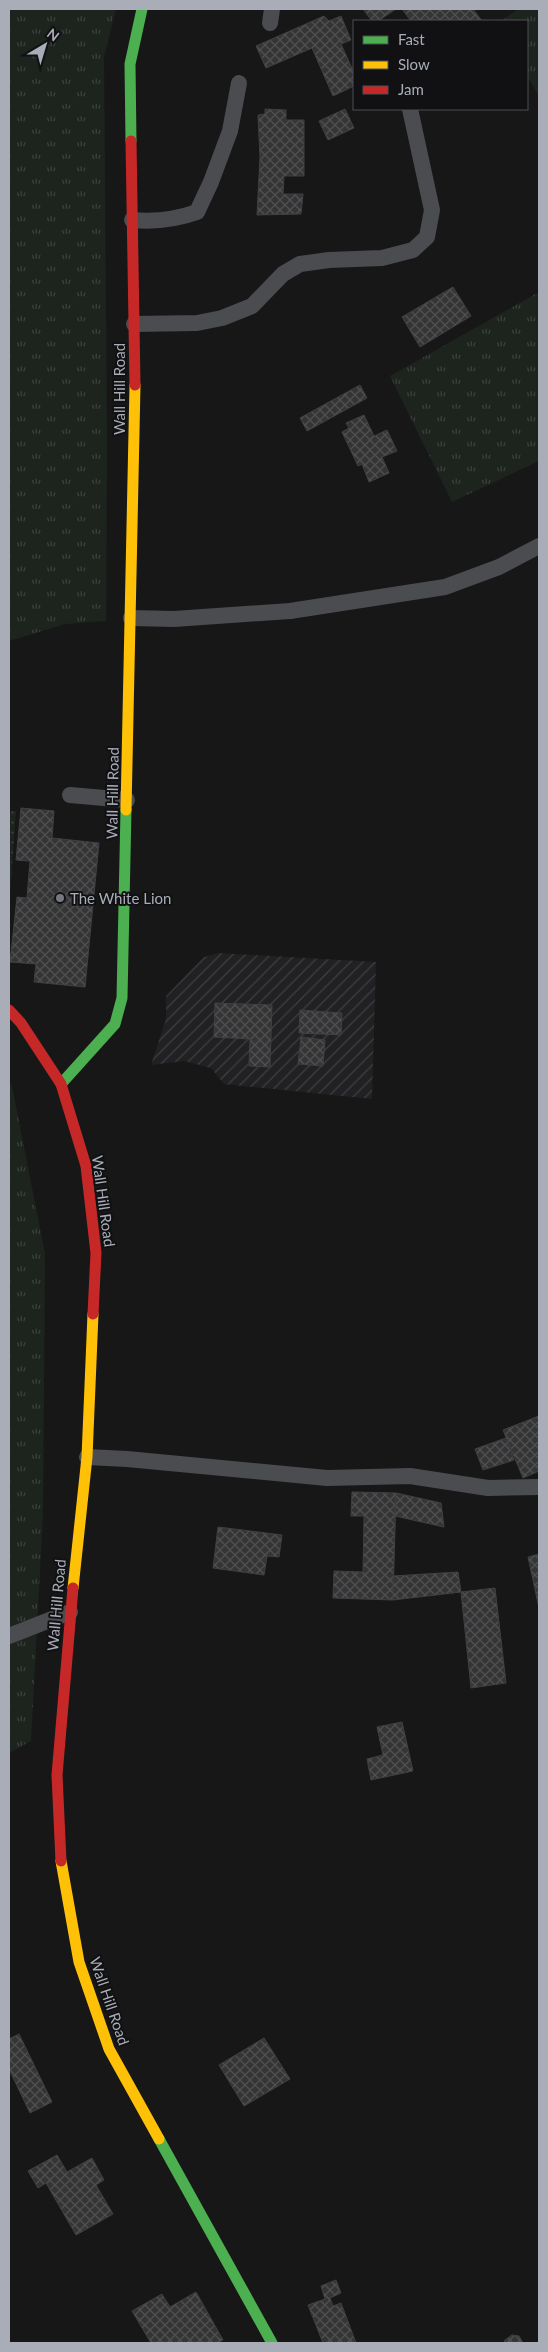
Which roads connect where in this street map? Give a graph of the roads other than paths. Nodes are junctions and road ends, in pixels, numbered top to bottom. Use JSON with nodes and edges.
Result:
{"nodes":[{"id":1,"x":142,"y":9,"type":"edge"},
{"id":2,"x":239,"y":83,"type":"dead end"},
{"id":3,"x":410,"y":110,"type":"edge"},
{"id":4,"x":132,"y":220,"type":"junction"},
{"id":5,"x":134,"y":324,"type":"junction"},
{"id":6,"x":539,"y":546,"type":"edge"},
{"id":7,"x":131,"y":618,"type":"junction"},
{"id":8,"x":70,"y":795,"type":"dead end"},
{"id":9,"x":127,"y":800,"type":"junction"},
{"id":10,"x":9,"y":1010,"type":"edge"},
{"id":11,"x":61,"y":1084,"type":"junction"},
{"id":12,"x":87,"y":1457,"type":"junction"},
{"id":13,"x":539,"y":1487,"type":"edge"},
{"id":14,"x":70,"y":1612,"type":"junction"},
{"id":15,"x":9,"y":1636,"type":"edge"},
{"id":16,"x":272,"y":2343,"type":"edge"}],
"edges":[{"from":1,"to":4,"type":"street","name":"Wall Hill Road"},
{"from":2,"to":4,"type":"lane"},
{"from":3,"to":5,"type":"lane"},
{"from":4,"to":5,"type":"street","name":"Wall Hill Road"},
{"from":5,"to":7,"type":"street","name":"Wall Hill Road"},
{"from":6,"to":7,"type":"lane"},
{"from":7,"to":9,"type":"street","name":"Wall Hill Road"},
{"from":8,"to":9,"type":"lane"},
{"from":9,"to":11,"type":"street","name":"Wall Hill Road"},
{"from":10,"to":11,"type":"street"},
{"from":11,"to":12,"type":"street","name":"Wall Hill Road"},
{"from":12,"to":13,"type":"lane"},
{"from":12,"to":14,"type":"street","name":"Wall Hill Road"},
{"from":14,"to":15,"type":"lane"},
{"from":14,"to":16,"type":"street","name":"Wall Hill Road"}]}
